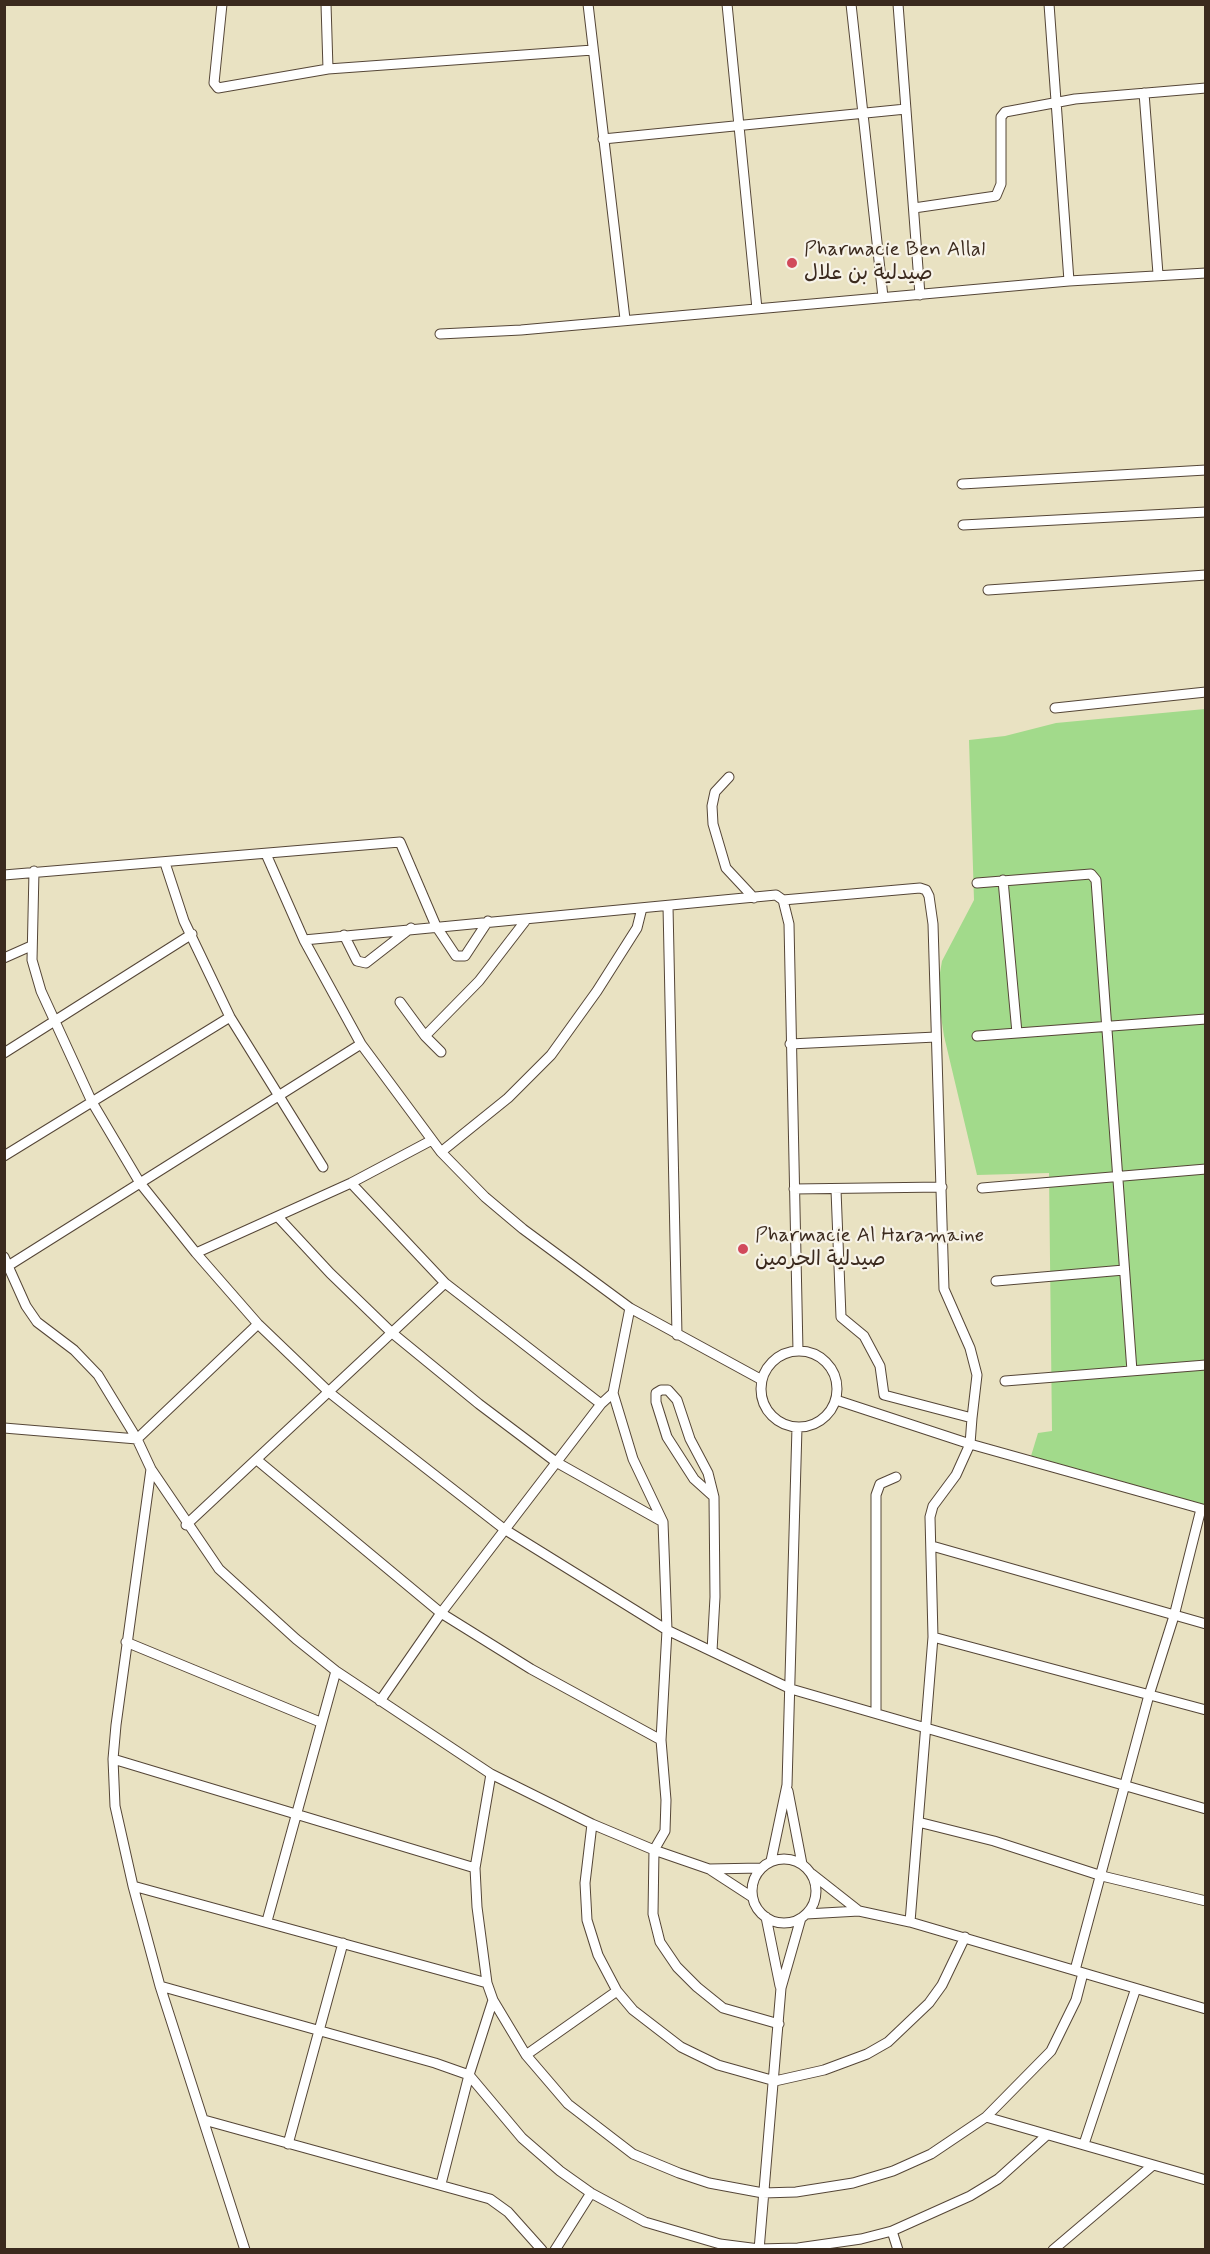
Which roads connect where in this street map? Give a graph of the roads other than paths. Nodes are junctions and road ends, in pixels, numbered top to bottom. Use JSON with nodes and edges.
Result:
{"nodes":[{"id":1,"x":222,"y":4,"type":"edge"},
{"id":2,"x":326,"y":4,"type":"edge"},
{"id":3,"x":588,"y":4,"type":"edge"},
{"id":4,"x":727,"y":4,"type":"edge"},
{"id":5,"x":851,"y":4,"type":"edge"},
{"id":6,"x":898,"y":4,"type":"edge"},
{"id":7,"x":1049,"y":4,"type":"edge"},
{"id":8,"x":593,"y":50,"type":"junction"},
{"id":9,"x":328,"y":69,"type":"junction"},
{"id":10,"x":1206,"y":88,"type":"edge"},
{"id":11,"x":1144,"y":93,"type":"junction"},
{"id":12,"x":1056,"y":103,"type":"junction"},
{"id":13,"x":906,"y":109,"type":"junction"},
{"id":14,"x":863,"y":111,"type":"junction"},
{"id":15,"x":740,"y":125,"type":"junction"},
{"id":16,"x":603,"y":139,"type":"junction"},
{"id":17,"x":914,"y":208,"type":"junction"},
{"id":18,"x":1206,"y":273,"type":"edge"},
{"id":19,"x":1158,"y":274,"type":"junction"},
{"id":20,"x":1069,"y":281,"type":"junction"},
{"id":21,"x":920,"y":295,"type":"junction"},
{"id":22,"x":883,"y":297,"type":"junction"},
{"id":23,"x":757,"y":309,"type":"junction"},
{"id":24,"x":625,"y":319,"type":"junction"},
{"id":25,"x":440,"y":334,"type":"dead end"},
{"id":26,"x":1206,"y":470,"type":"edge"},
{"id":27,"x":962,"y":484,"type":"dead end"},
{"id":28,"x":1206,"y":512,"type":"edge"},
{"id":29,"x":963,"y":525,"type":"dead end"},
{"id":30,"x":1206,"y":575,"type":"edge"},
{"id":31,"x":988,"y":590,"type":"dead end"},
{"id":32,"x":1206,"y":692,"type":"edge"},
{"id":33,"x":1055,"y":708,"type":"dead end"},
{"id":34,"x":729,"y":777,"type":"dead end"},
{"id":35,"x":266,"y":854,"type":"junction"},
{"id":36,"x":165,"y":863,"type":"junction"},
{"id":37,"x":34,"y":872,"type":"junction"},
{"id":38,"x":4,"y":875,"type":"edge"},
{"id":39,"x":1003,"y":880,"type":"junction"},
{"id":40,"x":977,"y":883,"type":"dead end"},
{"id":41,"x":754,"y":898,"type":"junction"},
{"id":42,"x":783,"y":900,"type":"junction"},
{"id":43,"x":668,"y":906,"type":"junction"},
{"id":44,"x":642,"y":908,"type":"junction"},
{"id":45,"x":526,"y":920,"type":"junction"},
{"id":46,"x":488,"y":921,"type":"junction"},
{"id":47,"x":436,"y":926,"type":"junction"},
{"id":48,"x":411,"y":928,"type":"junction"},
{"id":49,"x":192,"y":934,"type":"junction"},
{"id":50,"x":344,"y":935,"type":"junction"},
{"id":51,"x":304,"y":940,"type":"junction"},
{"id":52,"x":31,"y":946,"type":"junction"},
{"id":53,"x":4,"y":958,"type":"edge"},
{"id":54,"x":400,"y":1002,"type":"dead end"},
{"id":55,"x":230,"y":1017,"type":"junction"},
{"id":56,"x":1206,"y":1019,"type":"edge"},
{"id":57,"x":54,"y":1022,"type":"junction"},
{"id":58,"x":1105,"y":1028,"type":"junction"},
{"id":59,"x":1017,"y":1034,"type":"junction"},
{"id":60,"x":425,"y":1036,"type":"junction"},
{"id":61,"x":977,"y":1036,"type":"dead end"},
{"id":62,"x":936,"y":1037,"type":"junction"},
{"id":63,"x":361,"y":1044,"type":"junction"},
{"id":64,"x":790,"y":1044,"type":"junction"},
{"id":65,"x":441,"y":1052,"type":"dead end"},
{"id":66,"x":4,"y":1053,"type":"edge"},
{"id":67,"x":277,"y":1095,"type":"junction"},
{"id":68,"x":92,"y":1102,"type":"junction"},
{"id":69,"x":432,"y":1140,"type":"junction"},
{"id":70,"x":441,"y":1152,"type":"junction"},
{"id":71,"x":4,"y":1156,"type":"edge"},
{"id":72,"x":323,"y":1167,"type":"dead end"},
{"id":73,"x":1206,"y":1169,"type":"edge"},
{"id":74,"x":1116,"y":1176,"type":"junction"},
{"id":75,"x":140,"y":1183,"type":"junction"},
{"id":76,"x":351,"y":1183,"type":"junction"},
{"id":77,"x":942,"y":1187,"type":"junction"},
{"id":78,"x":982,"y":1188,"type":"dead end"},
{"id":79,"x":794,"y":1189,"type":"junction"},
{"id":80,"x":836,"y":1190,"type":"junction"},
{"id":81,"x":278,"y":1217,"type":"junction"},
{"id":82,"x":196,"y":1253,"type":"junction"},
{"id":83,"x":6,"y":1262,"type":"edge"},
{"id":84,"x":1124,"y":1270,"type":"junction"},
{"id":85,"x":996,"y":1281,"type":"dead end"},
{"id":86,"x":446,"y":1283,"type":"junction"},
{"id":87,"x":630,"y":1308,"type":"junction"},
{"id":88,"x":258,"y":1324,"type":"junction"},
{"id":89,"x":391,"y":1332,"type":"junction"},
{"id":90,"x":677,"y":1335,"type":"junction"},
{"id":91,"x":798,"y":1351,"type":"junction"},
{"id":92,"x":1206,"y":1365,"type":"edge"},
{"id":93,"x":1132,"y":1371,"type":"junction"},
{"id":94,"x":762,"y":1380,"type":"junction"},
{"id":95,"x":1005,"y":1381,"type":"dead end"},
{"id":96,"x":330,"y":1393,"type":"junction"},
{"id":97,"x":613,"y":1393,"type":"junction"},
{"id":98,"x":884,"y":1395,"type":"junction"},
{"id":99,"x":836,"y":1400,"type":"junction"},
{"id":100,"x":601,"y":1404,"type":"junction"},
{"id":101,"x":881,"y":1415,"type":"junction"},
{"id":102,"x":972,"y":1418,"type":"junction"},
{"id":103,"x":796,"y":1427,"type":"junction"},
{"id":104,"x":4,"y":1428,"type":"edge"},
{"id":105,"x":137,"y":1439,"type":"junction"},
{"id":106,"x":970,"y":1444,"type":"junction"},
{"id":107,"x":257,"y":1460,"type":"junction"},
{"id":108,"x":556,"y":1462,"type":"junction"},
{"id":109,"x":151,"y":1469,"type":"junction"},
{"id":110,"x":896,"y":1477,"type":"dead end"},
{"id":111,"x":714,"y":1497,"type":"junction"},
{"id":112,"x":1203,"y":1509,"type":"edge"},
{"id":113,"x":663,"y":1522,"type":"junction"},
{"id":114,"x":186,"y":1525,"type":"junction"},
{"id":115,"x":504,"y":1529,"type":"junction"},
{"id":116,"x":932,"y":1546,"type":"junction"},
{"id":117,"x":441,"y":1613,"type":"junction"},
{"id":118,"x":1174,"y":1616,"type":"junction"},
{"id":119,"x":1206,"y":1624,"type":"edge"},
{"id":120,"x":667,"y":1630,"type":"junction"},
{"id":121,"x":933,"y":1637,"type":"junction"},
{"id":122,"x":126,"y":1642,"type":"junction"},
{"id":123,"x":712,"y":1651,"type":"junction"},
{"id":124,"x":336,"y":1671,"type":"junction"},
{"id":125,"x":791,"y":1689,"type":"junction"},
{"id":126,"x":1149,"y":1695,"type":"junction"},
{"id":127,"x":380,"y":1701,"type":"junction"},
{"id":128,"x":1206,"y":1710,"type":"edge"},
{"id":129,"x":876,"y":1712,"type":"junction"},
{"id":130,"x":320,"y":1722,"type":"junction"},
{"id":131,"x":924,"y":1725,"type":"junction"},
{"id":132,"x":661,"y":1740,"type":"junction"},
{"id":133,"x":113,"y":1759,"type":"junction"},
{"id":134,"x":491,"y":1774,"type":"junction"},
{"id":135,"x":787,"y":1785,"type":"junction"},
{"id":136,"x":1126,"y":1787,"type":"junction"},
{"id":137,"x":1206,"y":1809,"type":"edge"},
{"id":138,"x":296,"y":1816,"type":"junction"},
{"id":139,"x":918,"y":1822,"type":"junction"},
{"id":140,"x":592,"y":1824,"type":"junction"},
{"id":141,"x":654,"y":1850,"type":"junction"},
{"id":142,"x":771,"y":1861,"type":"junction"},
{"id":143,"x":802,"y":1864,"type":"junction"},
{"id":144,"x":475,"y":1868,"type":"junction"},
{"id":145,"x":761,"y":1868,"type":"junction"},
{"id":146,"x":710,"y":1869,"type":"junction"},
{"id":147,"x":811,"y":1874,"type":"junction"},
{"id":148,"x":1102,"y":1876,"type":"junction"},
{"id":149,"x":133,"y":1886,"type":"junction"},
{"id":150,"x":752,"y":1897,"type":"junction"},
{"id":151,"x":1206,"y":1901,"type":"edge"},
{"id":152,"x":859,"y":1911,"type":"junction"},
{"id":153,"x":803,"y":1916,"type":"junction"},
{"id":154,"x":766,"y":1917,"type":"junction"},
{"id":155,"x":267,"y":1921,"type":"junction"},
{"id":156,"x":910,"y":1922,"type":"junction"},
{"id":157,"x":965,"y":1937,"type":"junction"},
{"id":158,"x":343,"y":1942,"type":"junction"},
{"id":159,"x":1079,"y":1972,"type":"junction"},
{"id":160,"x":488,"y":1983,"type":"junction"},
{"id":161,"x":160,"y":1986,"type":"junction"},
{"id":162,"x":781,"y":1988,"type":"junction"},
{"id":163,"x":1136,"y":1990,"type":"junction"},
{"id":164,"x":617,"y":1992,"type":"junction"},
{"id":165,"x":493,"y":2000,"type":"junction"},
{"id":166,"x":1206,"y":2009,"type":"edge"},
{"id":167,"x":778,"y":2024,"type":"junction"},
{"id":168,"x":320,"y":2031,"type":"junction"},
{"id":169,"x":526,"y":2055,"type":"junction"},
{"id":170,"x":469,"y":2075,"type":"junction"},
{"id":171,"x":775,"y":2081,"type":"junction"},
{"id":172,"x":986,"y":2117,"type":"junction"},
{"id":173,"x":204,"y":2120,"type":"junction"},
{"id":174,"x":1047,"y":2135,"type":"junction"},
{"id":175,"x":288,"y":2144,"type":"junction"},
{"id":176,"x":1084,"y":2144,"type":"junction"},
{"id":177,"x":1153,"y":2165,"type":"junction"},
{"id":178,"x":1206,"y":2180,"type":"edge"},
{"id":179,"x":441,"y":2184,"type":"junction"},
{"id":180,"x":591,"y":2193,"type":"junction"},
{"id":181,"x":763,"y":2193,"type":"junction"},
{"id":182,"x":892,"y":2231,"type":"junction"},
{"id":183,"x":759,"y":2249,"type":"edge"},
{"id":184,"x":245,"y":2250,"type":"edge"},
{"id":185,"x":542,"y":2250,"type":"edge"},
{"id":186,"x":555,"y":2250,"type":"edge"},
{"id":187,"x":898,"y":2250,"type":"edge"},
{"id":188,"x":1053,"y":2250,"type":"edge"}],
"edges":[{"from":1,"to":9,"type":"street"},
{"from":2,"to":9,"type":"street"},
{"from":3,"to":8,"type":"street"},
{"from":4,"to":15,"type":"street"},
{"from":5,"to":14,"type":"street"},
{"from":6,"to":13,"type":"street"},
{"from":7,"to":12,"type":"street"},
{"from":8,"to":9,"type":"street"},
{"from":8,"to":16,"type":"street"},
{"from":10,"to":11,"type":"street"},
{"from":11,"to":12,"type":"street"},
{"from":11,"to":19,"type":"street"},
{"from":12,"to":17,"type":"street"},
{"from":12,"to":20,"type":"street"},
{"from":13,"to":14,"type":"street"},
{"from":13,"to":17,"type":"street"},
{"from":14,"to":15,"type":"street"},
{"from":14,"to":22,"type":"street"},
{"from":15,"to":16,"type":"street"},
{"from":15,"to":23,"type":"street"},
{"from":16,"to":24,"type":"street"},
{"from":17,"to":21,"type":"street"},
{"from":18,"to":19,"type":"street"},
{"from":19,"to":20,"type":"street"},
{"from":20,"to":21,"type":"street"},
{"from":21,"to":22,"type":"street"},
{"from":22,"to":23,"type":"street"},
{"from":23,"to":24,"type":"street"},
{"from":24,"to":25,"type":"street"},
{"from":26,"to":27,"type":"street"},
{"from":28,"to":29,"type":"street"},
{"from":30,"to":31,"type":"street"},
{"from":32,"to":33,"type":"street"},
{"from":34,"to":41,"type":"street"},
{"from":35,"to":36,"type":"street"},
{"from":35,"to":47,"type":"street"},
{"from":35,"to":51,"type":"street"},
{"from":36,"to":37,"type":"street"},
{"from":36,"to":49,"type":"street"},
{"from":37,"to":38,"type":"street"},
{"from":37,"to":52,"type":"street"},
{"from":39,"to":40,"type":"street"},
{"from":39,"to":58,"type":"street"},
{"from":39,"to":59,"type":"street"},
{"from":41,"to":42,"type":"street"},
{"from":41,"to":43,"type":"street"},
{"from":42,"to":62,"type":"street"},
{"from":42,"to":64,"type":"street"},
{"from":43,"to":44,"type":"street"},
{"from":43,"to":90,"type":"street"},
{"from":44,"to":45,"type":"street"},
{"from":44,"to":70,"type":"street"},
{"from":45,"to":46,"type":"street"},
{"from":45,"to":60,"type":"street"},
{"from":46,"to":47,"type":"street"},
{"from":46,"to":47,"type":"street"},
{"from":47,"to":48,"type":"street"},
{"from":48,"to":50,"type":"street"},
{"from":48,"to":50,"type":"street"},
{"from":49,"to":55,"type":"street"},
{"from":49,"to":57,"type":"street"},
{"from":50,"to":51,"type":"street"},
{"from":51,"to":63,"type":"street"},
{"from":52,"to":53,"type":"street"},
{"from":52,"to":57,"type":"street"},
{"from":54,"to":60,"type":"street"},
{"from":55,"to":67,"type":"street"},
{"from":55,"to":68,"type":"street"},
{"from":56,"to":58,"type":"street"},
{"from":57,"to":66,"type":"street"},
{"from":57,"to":68,"type":"street"},
{"from":58,"to":59,"type":"street"},
{"from":58,"to":74,"type":"street"},
{"from":59,"to":61,"type":"street"},
{"from":60,"to":65,"type":"street"},
{"from":62,"to":64,"type":"street"},
{"from":62,"to":77,"type":"street"},
{"from":63,"to":67,"type":"street"},
{"from":63,"to":69,"type":"street"},
{"from":64,"to":79,"type":"street"},
{"from":67,"to":72,"type":"street"},
{"from":67,"to":75,"type":"street"},
{"from":68,"to":71,"type":"street"},
{"from":68,"to":75,"type":"street"},
{"from":69,"to":70,"type":"street"},
{"from":69,"to":76,"type":"street"},
{"from":70,"to":87,"type":"street"},
{"from":73,"to":74,"type":"street"},
{"from":74,"to":78,"type":"street"},
{"from":74,"to":84,"type":"street"},
{"from":75,"to":82,"type":"street"},
{"from":75,"to":83,"type":"street"},
{"from":76,"to":81,"type":"street"},
{"from":76,"to":86,"type":"street"},
{"from":77,"to":80,"type":"street"},
{"from":77,"to":102,"type":"street"},
{"from":79,"to":80,"type":"street"},
{"from":79,"to":91,"type":"street"},
{"from":80,"to":98,"type":"street"},
{"from":81,"to":82,"type":"street"},
{"from":81,"to":89,"type":"street"},
{"from":82,"to":88,"type":"street"},
{"from":83,"to":105,"type":"street"},
{"from":84,"to":85,"type":"street"},
{"from":84,"to":93,"type":"street"},
{"from":86,"to":89,"type":"street"},
{"from":86,"to":100,"type":"street"},
{"from":87,"to":90,"type":"street"},
{"from":87,"to":97,"type":"street"},
{"from":88,"to":96,"type":"street"},
{"from":88,"to":105,"type":"street"},
{"from":89,"to":96,"type":"street"},
{"from":89,"to":108,"type":"street"},
{"from":90,"to":94,"type":"street"},
{"from":91,"to":94,"type":"street"},
{"from":91,"to":99,"type":"street"},
{"from":92,"to":93,"type":"street"},
{"from":93,"to":95,"type":"street"},
{"from":94,"to":103,"type":"street"},
{"from":96,"to":107,"type":"street"},
{"from":96,"to":115,"type":"street"},
{"from":97,"to":100,"type":"street"},
{"from":97,"to":113,"type":"street"},
{"from":98,"to":101,"type":"street"},
{"from":98,"to":102,"type":"street"},
{"from":99,"to":101,"type":"street"},
{"from":99,"to":103,"type":"street"},
{"from":100,"to":108,"type":"street"},
{"from":101,"to":106,"type":"street"},
{"from":102,"to":106,"type":"street"},
{"from":103,"to":125,"type":"street"},
{"from":104,"to":105,"type":"street"},
{"from":105,"to":109,"type":"street"},
{"from":106,"to":112,"type":"street"},
{"from":106,"to":116,"type":"street"},
{"from":107,"to":114,"type":"street"},
{"from":107,"to":117,"type":"street"},
{"from":108,"to":113,"type":"street"},
{"from":108,"to":115,"type":"street"},
{"from":109,"to":114,"type":"street"},
{"from":109,"to":122,"type":"street"},
{"from":110,"to":129,"type":"street"},
{"from":111,"to":111,"type":"street"},
{"from":111,"to":123,"type":"street"},
{"from":112,"to":118,"type":"street"},
{"from":113,"to":120,"type":"street"},
{"from":114,"to":124,"type":"street"},
{"from":115,"to":117,"type":"street"},
{"from":115,"to":120,"type":"street"},
{"from":116,"to":118,"type":"street"},
{"from":116,"to":121,"type":"street"},
{"from":117,"to":127,"type":"street"},
{"from":117,"to":132,"type":"street"},
{"from":118,"to":119,"type":"street"},
{"from":118,"to":126,"type":"street"},
{"from":120,"to":123,"type":"street"},
{"from":120,"to":132,"type":"street"},
{"from":121,"to":126,"type":"street"},
{"from":121,"to":131,"type":"street"},
{"from":122,"to":130,"type":"street"},
{"from":122,"to":133,"type":"street"},
{"from":123,"to":125,"type":"street"},
{"from":124,"to":127,"type":"street"},
{"from":124,"to":130,"type":"street"},
{"from":125,"to":129,"type":"street"},
{"from":125,"to":135,"type":"street"},
{"from":126,"to":128,"type":"street"},
{"from":126,"to":136,"type":"street"},
{"from":127,"to":134,"type":"street"},
{"from":129,"to":131,"type":"street"},
{"from":130,"to":138,"type":"street"},
{"from":131,"to":136,"type":"street"},
{"from":131,"to":139,"type":"street"},
{"from":132,"to":141,"type":"street"},
{"from":133,"to":138,"type":"street"},
{"from":133,"to":149,"type":"street"},
{"from":134,"to":140,"type":"street"},
{"from":134,"to":144,"type":"street"},
{"from":135,"to":142,"type":"street"},
{"from":135,"to":143,"type":"street"},
{"from":136,"to":137,"type":"street"},
{"from":136,"to":148,"type":"street"},
{"from":138,"to":144,"type":"street"},
{"from":138,"to":155,"type":"street"},
{"from":139,"to":148,"type":"street"},
{"from":139,"to":156,"type":"street"},
{"from":140,"to":141,"type":"street"},
{"from":140,"to":164,"type":"street"},
{"from":141,"to":146,"type":"street"},
{"from":141,"to":167,"type":"street"},
{"from":142,"to":143,"type":"street"},
{"from":142,"to":145,"type":"street"},
{"from":143,"to":147,"type":"street"},
{"from":144,"to":160,"type":"street"},
{"from":145,"to":146,"type":"street"},
{"from":145,"to":150,"type":"street"},
{"from":146,"to":150,"type":"street"},
{"from":147,"to":152,"type":"street"},
{"from":147,"to":153,"type":"street"},
{"from":148,"to":151,"type":"street"},
{"from":148,"to":159,"type":"street"},
{"from":149,"to":155,"type":"street"},
{"from":149,"to":161,"type":"street"},
{"from":150,"to":154,"type":"street"},
{"from":152,"to":153,"type":"street"},
{"from":152,"to":156,"type":"street"},
{"from":153,"to":154,"type":"street"},
{"from":153,"to":162,"type":"street"},
{"from":154,"to":162,"type":"street"},
{"from":155,"to":158,"type":"street"},
{"from":156,"to":157,"type":"street"},
{"from":157,"to":159,"type":"street"},
{"from":157,"to":171,"type":"street"},
{"from":158,"to":160,"type":"street"},
{"from":158,"to":168,"type":"street"},
{"from":159,"to":163,"type":"street"},
{"from":159,"to":172,"type":"street"},
{"from":160,"to":165,"type":"street"},
{"from":161,"to":168,"type":"street"},
{"from":161,"to":173,"type":"street"},
{"from":162,"to":167,"type":"street"},
{"from":163,"to":166,"type":"street"},
{"from":163,"to":176,"type":"street"},
{"from":164,"to":169,"type":"street"},
{"from":164,"to":171,"type":"street"},
{"from":165,"to":169,"type":"street"},
{"from":165,"to":170,"type":"street"},
{"from":167,"to":171,"type":"street"},
{"from":168,"to":170,"type":"street"},
{"from":168,"to":175,"type":"street"},
{"from":169,"to":181,"type":"street"},
{"from":170,"to":179,"type":"street"},
{"from":170,"to":180,"type":"street"},
{"from":171,"to":181,"type":"street"},
{"from":172,"to":174,"type":"street"},
{"from":172,"to":181,"type":"street"},
{"from":173,"to":175,"type":"street"},
{"from":173,"to":184,"type":"street"},
{"from":174,"to":176,"type":"street"},
{"from":174,"to":182,"type":"street"},
{"from":175,"to":179,"type":"street"},
{"from":176,"to":177,"type":"street"},
{"from":177,"to":178,"type":"street"},
{"from":177,"to":188,"type":"street"},
{"from":179,"to":185,"type":"street"},
{"from":180,"to":183,"type":"street"},
{"from":180,"to":186,"type":"street"},
{"from":181,"to":183,"type":"street"},
{"from":182,"to":183,"type":"street"},
{"from":182,"to":187,"type":"street"}]}
